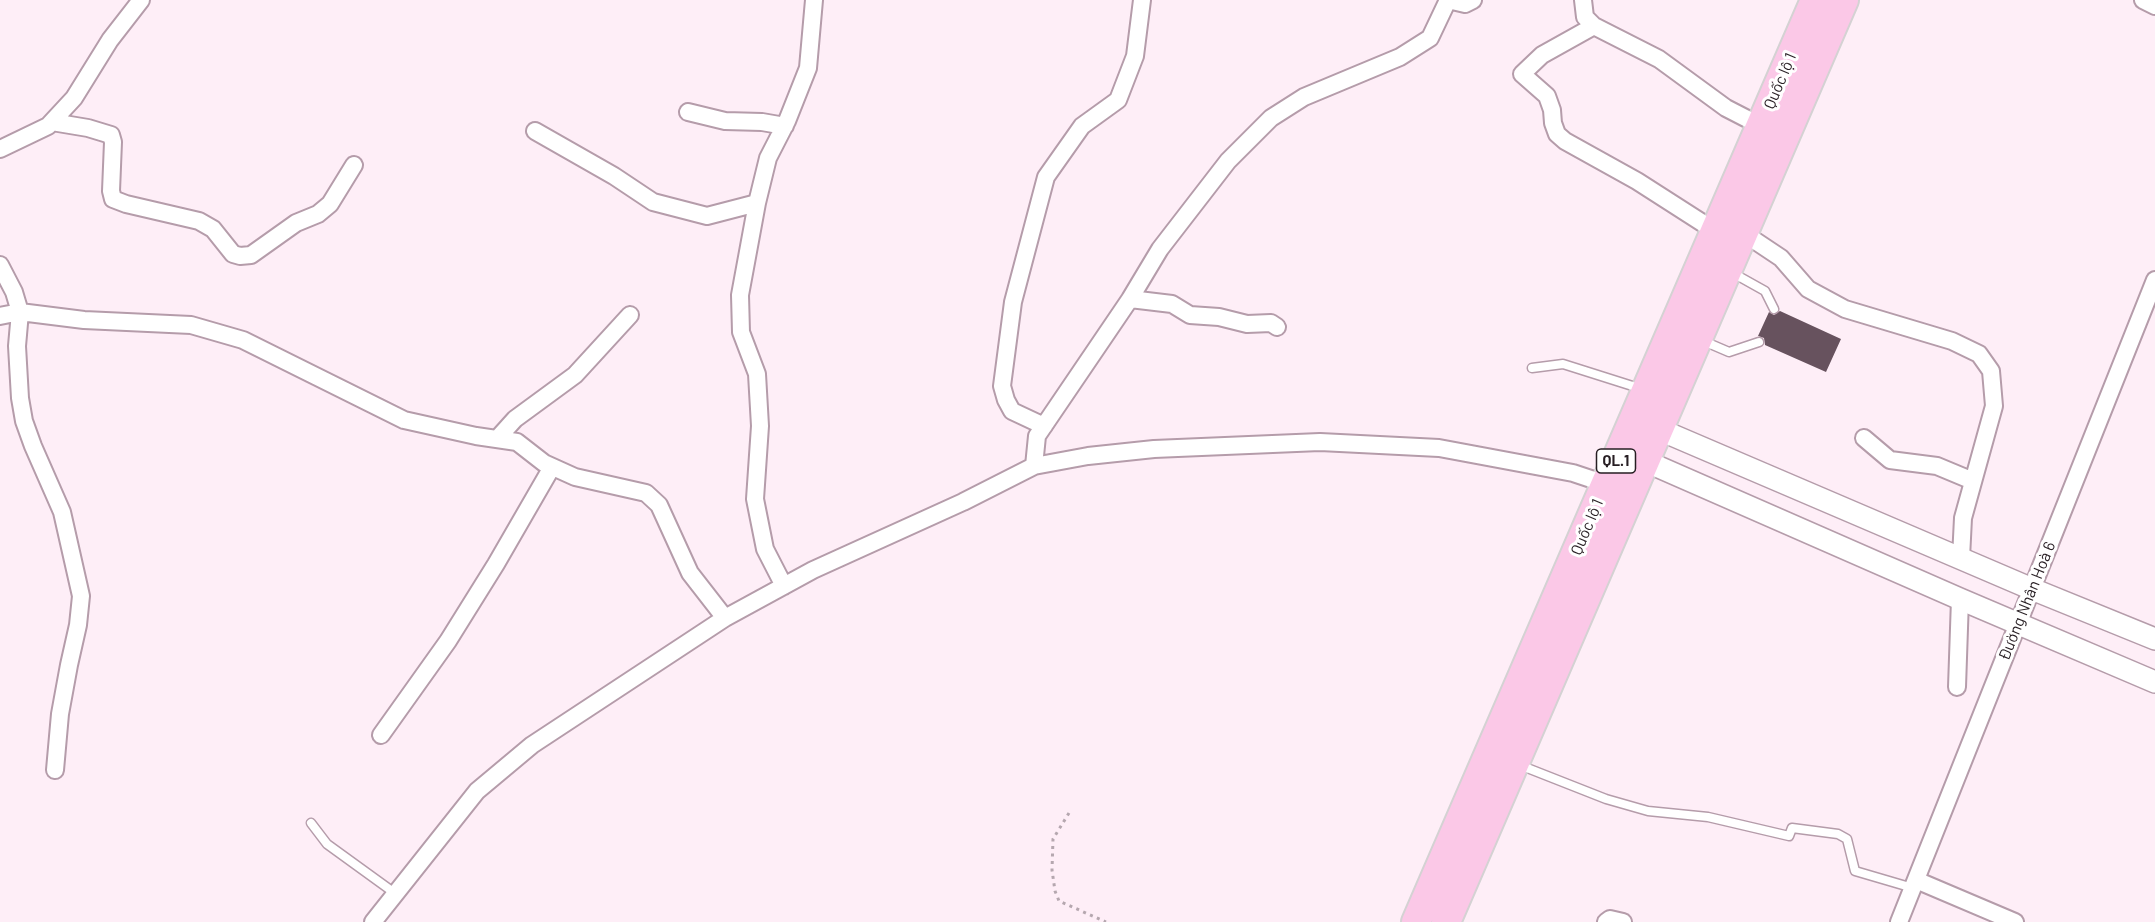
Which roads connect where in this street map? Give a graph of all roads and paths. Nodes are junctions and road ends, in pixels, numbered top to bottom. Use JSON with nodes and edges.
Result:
{"nodes":[{"id":1,"x":141,"y":0,"type":"edge"},
{"id":2,"x":814,"y":0,"type":"edge"},
{"id":3,"x":1142,"y":0,"type":"edge"},
{"id":4,"x":1473,"y":0,"type":"edge"},
{"id":5,"x":1583,"y":0,"type":"edge"},
{"id":6,"x":1815,"y":0,"type":"edge"},
{"id":7,"x":1844,"y":0,"type":"edge"},
{"id":8,"x":2143,"y":0,"type":"edge"},
{"id":9,"x":2155,"y":6,"type":"edge"},
{"id":10,"x":1594,"y":26,"type":"junction"},
{"id":11,"x":688,"y":112,"type":"dead end"},
{"id":12,"x":52,"y":122,"type":"junction"},
{"id":13,"x":785,"y":126,"type":"junction"},
{"id":14,"x":1761,"y":126,"type":"junction"},
{"id":15,"x":535,"y":131,"type":"dead end"},
{"id":16,"x":0,"y":149,"type":"edge"},
{"id":17,"x":354,"y":165,"type":"dead end"},
{"id":18,"x":757,"y":203,"type":"junction"},
{"id":19,"x":1729,"y":232,"type":"junction"},
{"id":20,"x":1715,"y":264,"type":"junction"},
{"id":21,"x":0,"y":265,"type":"edge"},
{"id":22,"x":2155,"y":280,"type":"edge"},
{"id":23,"x":1130,"y":299,"type":"junction"},
{"id":24,"x":1774,"y":309,"type":"dead end"},
{"id":25,"x":20,"y":312,"type":"junction"},
{"id":26,"x":630,"y":315,"type":"dead end"},
{"id":27,"x":0,"y":316,"type":"edge"},
{"id":28,"x":1277,"y":327,"type":"dead end"},
{"id":29,"x":1696,"y":339,"type":"junction"},
{"id":30,"x":1760,"y":342,"type":"dead end"},
{"id":31,"x":1532,"y":368,"type":"dead end"},
{"id":32,"x":1646,"y":391,"type":"junction"},
{"id":33,"x":1044,"y":426,"type":"junction"},
{"id":34,"x":1658,"y":429,"type":"junction"},
{"id":35,"x":1864,"y":438,"type":"dead end"},
{"id":36,"x":497,"y":439,"type":"junction"},
{"id":37,"x":1645,"y":461,"type":"junction"},
{"id":38,"x":1034,"y":466,"type":"junction"},
{"id":39,"x":552,"y":467,"type":"junction"},
{"id":40,"x":1973,"y":481,"type":"junction"},
{"id":41,"x":1617,"y":491,"type":"junction"},
{"id":42,"x":1961,"y":558,"type":"junction"},
{"id":43,"x":784,"y":586,"type":"junction"},
{"id":44,"x":2032,"y":589,"type":"junction"},
{"id":45,"x":1960,"y":599,"type":"junction"},
{"id":46,"x":725,"y":618,"type":"junction"},
{"id":47,"x":2018,"y":624,"type":"junction"},
{"id":48,"x":2155,"y":639,"type":"edge"},
{"id":49,"x":2155,"y":682,"type":"edge"},
{"id":50,"x":1957,"y":687,"type":"dead end"},
{"id":51,"x":381,"y":735,"type":"dead end"},
{"id":52,"x":1515,"y":763,"type":"junction"},
{"id":53,"x":55,"y":770,"type":"dead end"},
{"id":54,"x":1069,"y":813,"type":"dead end"},
{"id":55,"x":311,"y":823,"type":"dead end"},
{"id":56,"x":1914,"y":884,"type":"junction"},
{"id":57,"x":396,"y":894,"type":"junction"},
{"id":58,"x":373,"y":922,"type":"edge"},
{"id":59,"x":1106,"y":922,"type":"edge"},
{"id":60,"x":1416,"y":922,"type":"edge"},
{"id":61,"x":1446,"y":922,"type":"edge"},
{"id":62,"x":1606,"y":922,"type":"edge"},
{"id":63,"x":1623,"y":922,"type":"edge"},
{"id":64,"x":1899,"y":922,"type":"edge"},
{"id":65,"x":2015,"y":922,"type":"edge"}],
"edges":[{"from":1,"to":12,"type":"street"},
{"from":2,"to":13,"type":"street"},
{"from":3,"to":33,"type":"street"},
{"from":4,"to":23,"type":"street"},
{"from":5,"to":10,"type":"street"},
{"from":6,"to":14,"type":"highway","name":"Quốc lộ 1","number":"QL.1"},
{"from":7,"to":19,"type":"highway","name":"Quốc lộ 1","number":"QL.1"},
{"from":8,"to":9,"type":"street"},
{"from":10,"to":14,"type":"street"},
{"from":10,"to":19,"type":"street"},
{"from":11,"to":13,"type":"street"},
{"from":12,"to":16,"type":"street"},
{"from":12,"to":17,"type":"street"},
{"from":13,"to":18,"type":"street"},
{"from":14,"to":19,"type":"highway","name":"Quốc lộ 1","number":"QL.1"},
{"from":15,"to":18,"type":"street"},
{"from":18,"to":43,"type":"street"},
{"from":19,"to":20,"type":"highway","name":"Quốc lộ 1","number":"QL.1"},
{"from":19,"to":40,"type":"street"},
{"from":20,"to":24,"type":"lane"},
{"from":20,"to":29,"type":"highway","name":"Quốc lộ 1","number":"QL.1"},
{"from":20,"to":32,"type":"highway","name":"Quốc lộ 1","number":"QL.1"},
{"from":21,"to":25,"type":"street"},
{"from":22,"to":44,"type":"street","name":"Đường Nhân Hoà 6"},
{"from":23,"to":28,"type":"street"},
{"from":23,"to":33,"type":"street"},
{"from":25,"to":27,"type":"street"},
{"from":25,"to":36,"type":"street"},
{"from":25,"to":53,"type":"street"},
{"from":26,"to":36,"type":"street"},
{"from":29,"to":30,"type":"lane"},
{"from":29,"to":34,"type":"highway","name":"Quốc lộ 1","number":"QL.1"},
{"from":31,"to":32,"type":"lane"},
{"from":32,"to":41,"type":"highway","name":"Quốc lộ 1","number":"QL.1"},
{"from":33,"to":38,"type":"street"},
{"from":34,"to":37,"type":"highway","name":"Quốc lộ 1","number":"QL.1"},
{"from":34,"to":42,"type":"street"},
{"from":35,"to":40,"type":"street"},
{"from":36,"to":39,"type":"street"},
{"from":37,"to":41,"type":"highway","name":"Quốc lộ 1","number":"QL.1"},
{"from":37,"to":45,"type":"street"},
{"from":38,"to":41,"type":"street"},
{"from":38,"to":43,"type":"street"},
{"from":39,"to":46,"type":"street"},
{"from":39,"to":51,"type":"street"},
{"from":40,"to":42,"type":"street"},
{"from":41,"to":52,"type":"highway","name":"Quốc lộ 1","number":"QL.1"},
{"from":41,"to":60,"type":"highway","name":"Quốc lộ 1","number":"QL.1"},
{"from":42,"to":44,"type":"street"},
{"from":43,"to":46,"type":"street"},
{"from":44,"to":47,"type":"street","name":"Đường Nhân Hoà 6"},
{"from":44,"to":48,"type":"street"},
{"from":45,"to":47,"type":"street"},
{"from":45,"to":50,"type":"street"},
{"from":46,"to":57,"type":"street"},
{"from":47,"to":49,"type":"street"},
{"from":47,"to":56,"type":"street","name":"Đường Nhân Hoà 6"},
{"from":52,"to":56,"type":"lane"},
{"from":52,"to":61,"type":"highway","name":"Quốc lộ 1","number":"QL.1"},
{"from":54,"to":59,"type":"path"},
{"from":55,"to":57,"type":"lane"},
{"from":56,"to":64,"type":"street","name":"Đường Nhân Hoà 6"},
{"from":56,"to":65,"type":"street"},
{"from":57,"to":58,"type":"street"},
{"from":62,"to":63,"type":"street"}]}
